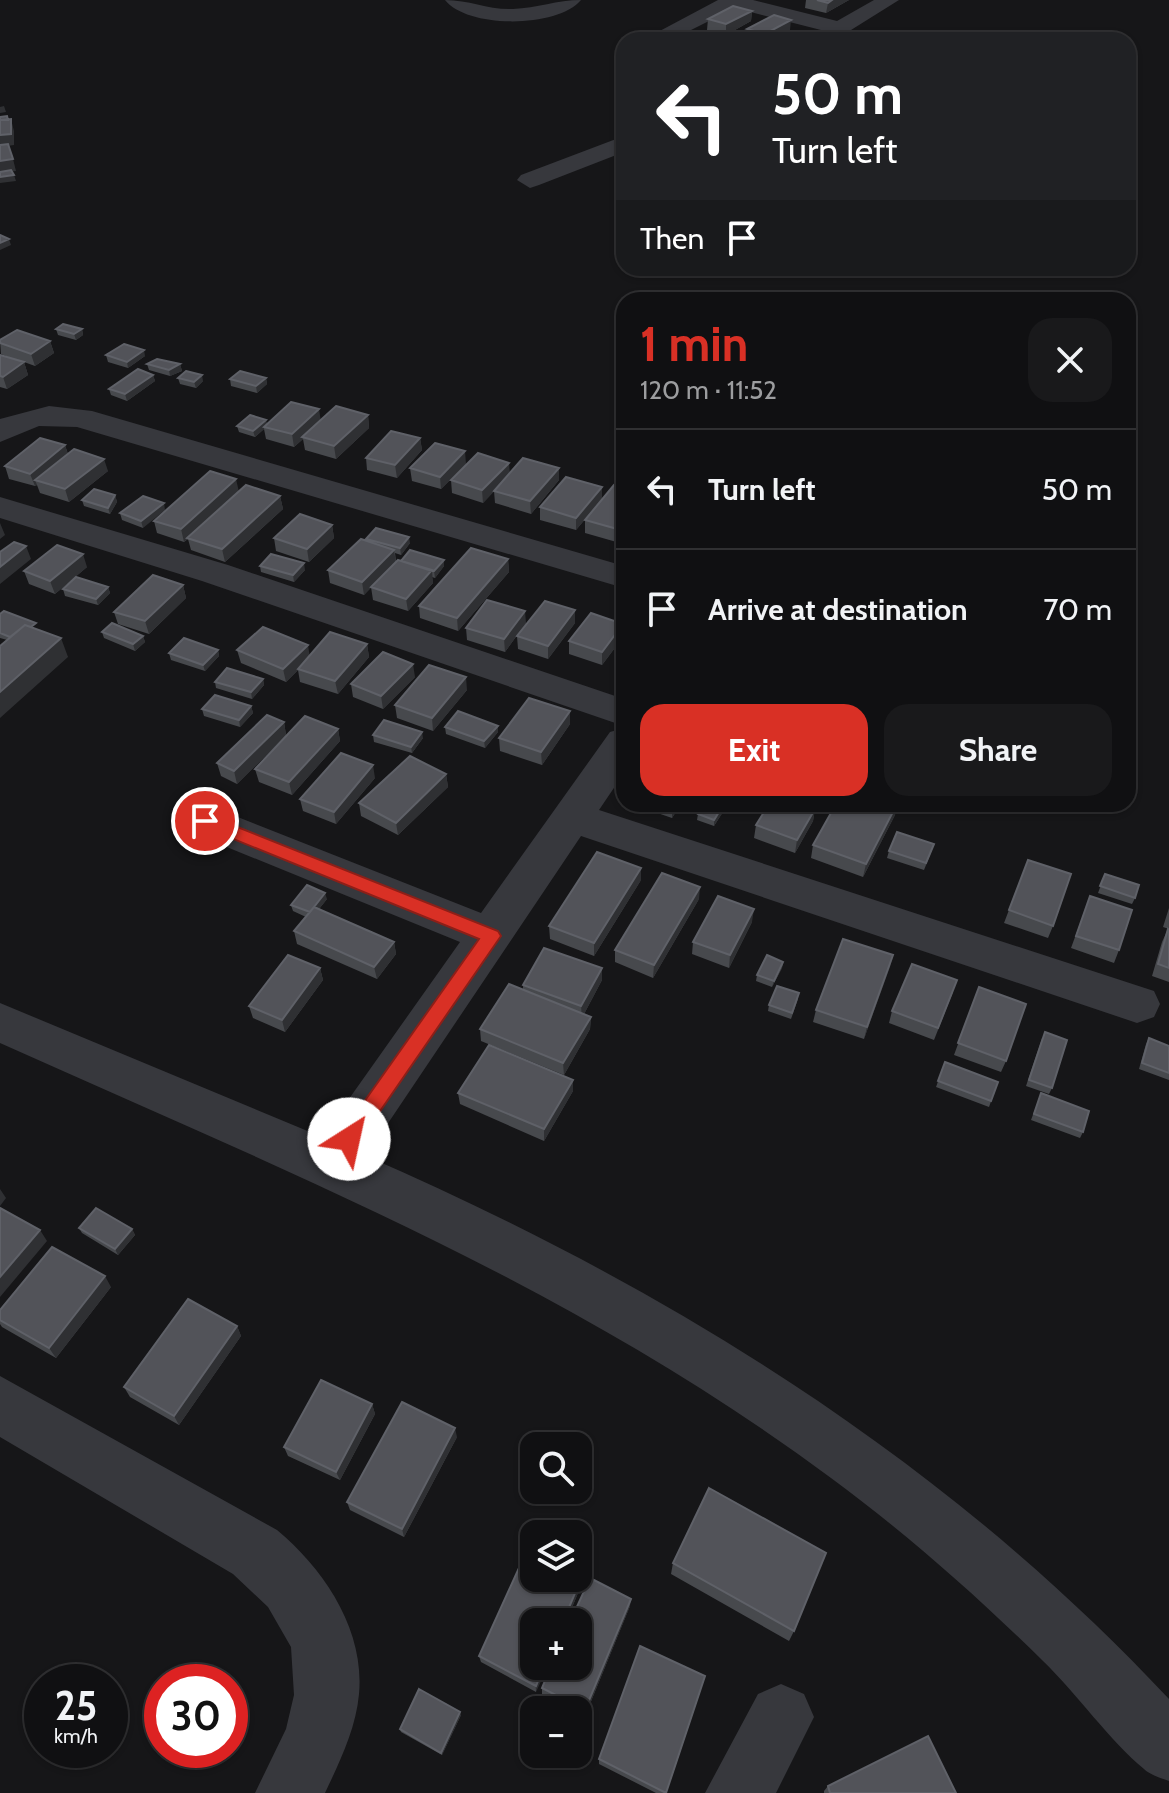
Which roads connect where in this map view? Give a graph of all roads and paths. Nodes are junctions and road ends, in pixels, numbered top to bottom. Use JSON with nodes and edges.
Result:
{"nodes":[{"id":1,"x":455,"y":0,"type":"edge"},
{"id":2,"x":571,"y":0,"type":"edge"},
{"id":3,"x":732,"y":0,"type":"edge"},
{"id":4,"x":889,"y":0,"type":"edge"},
{"id":5,"x":839,"y":28,"type":"junction"},
{"id":6,"x":669,"y":32,"type":"edge"},
{"id":7,"x":832,"y":32,"type":"edge"},
{"id":8,"x":616,"y":146,"type":"edge"},
{"id":9,"x":530,"y":180,"type":"dead end"},
{"id":10,"x":0,"y":432,"type":"edge"},
{"id":11,"x":0,"y":507,"type":"edge"},
{"id":12,"x":616,"y":575,"type":"edge"},
{"id":13,"x":616,"y":710,"type":"edge"},
{"id":14,"x":616,"y":754,"type":"edge"},
{"id":15,"x":574,"y":818,"type":"junction"},
{"id":16,"x":205,"y":821,"type":"dead end"},
{"id":17,"x":491,"y":936,"type":"junction"},
{"id":18,"x":1137,"y":1004,"type":"dead end"},
{"id":19,"x":0,"y":1022,"type":"edge"},
{"id":20,"x":331,"y":1165,"type":"junction"},
{"id":21,"x":0,"y":1405,"type":"edge"},
{"id":22,"x":781,"y":1717,"type":"dead end"},
{"id":23,"x":1169,"y":1748,"type":"edge"},
{"id":24,"x":289,"y":1793,"type":"edge"},
{"id":25,"x":739,"y":1793,"type":"edge"}],
"edges":[{"from":1,"to":2,"type":"street"},
{"from":3,"to":5,"type":"street"},
{"from":3,"to":6,"type":"street"},
{"from":4,"to":5,"type":"street"},
{"from":5,"to":7,"type":"street"},
{"from":8,"to":9,"type":"street"},
{"from":10,"to":12,"type":"street"},
{"from":11,"to":13,"type":"street"},
{"from":14,"to":15,"type":"street"},
{"from":15,"to":17,"type":"street"},
{"from":15,"to":18,"type":"street"},
{"from":16,"to":17,"type":"street"},
{"from":17,"to":20,"type":"street"},
{"from":19,"to":20,"type":"street"},
{"from":20,"to":23,"type":"street"},
{"from":21,"to":24,"type":"street"},
{"from":22,"to":25,"type":"street"}]}
